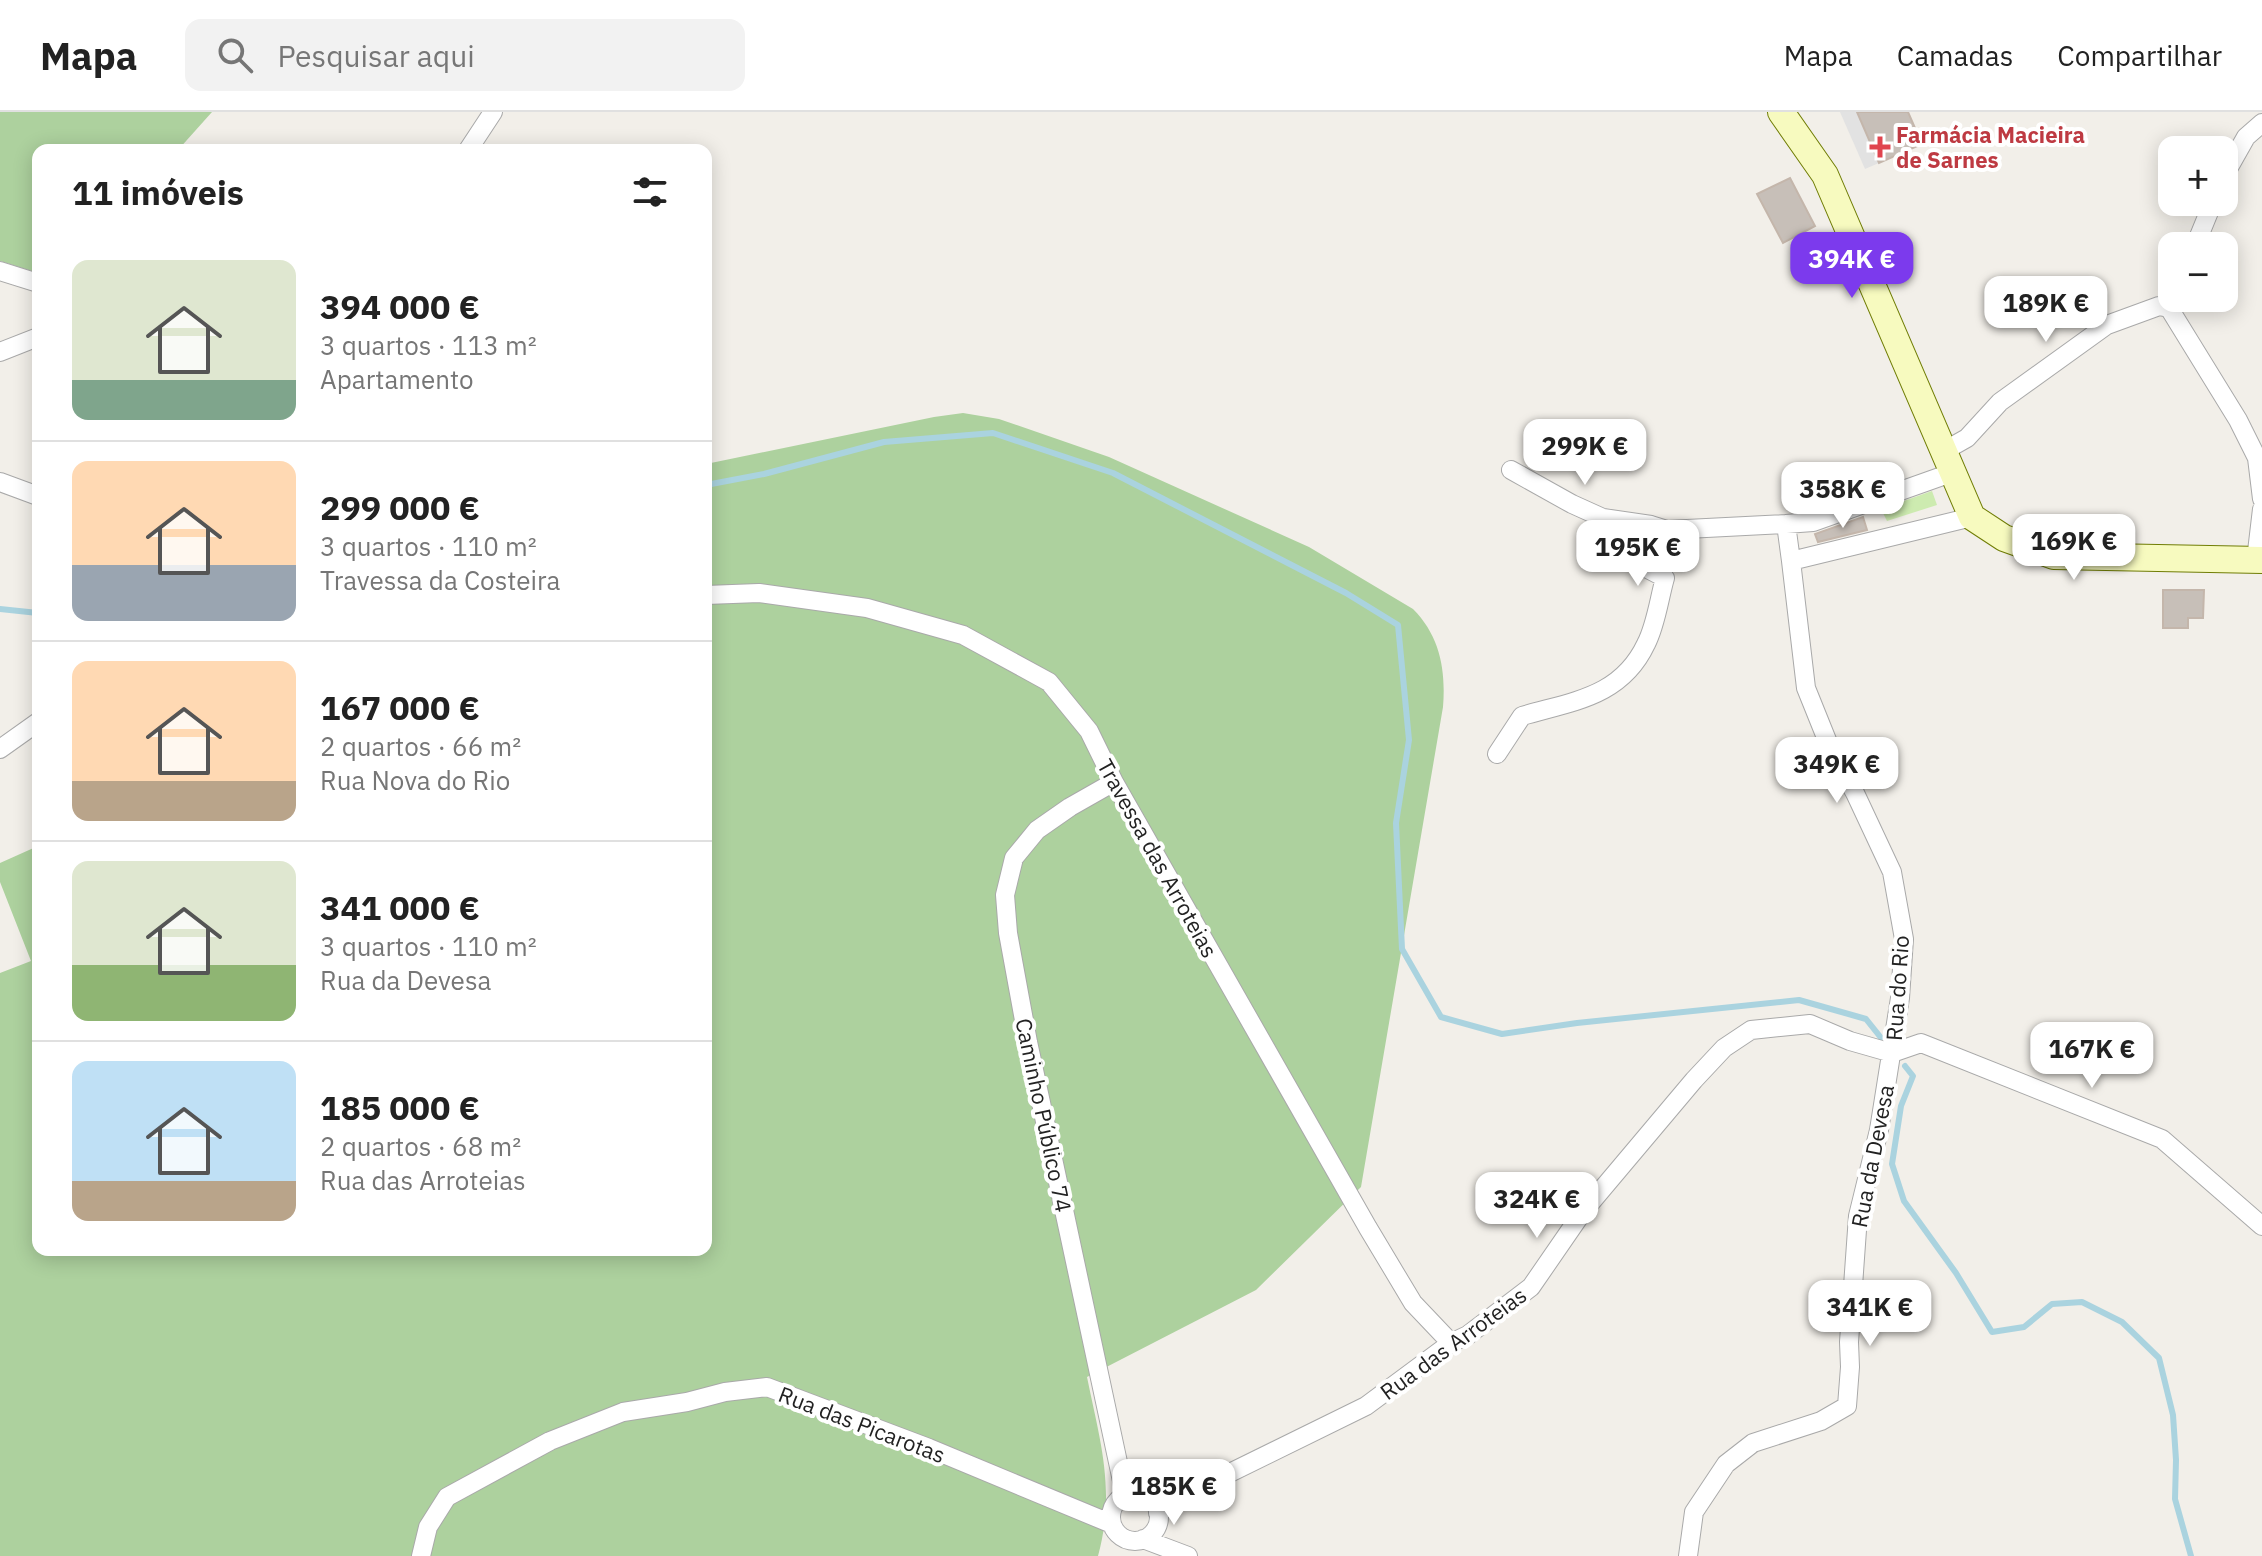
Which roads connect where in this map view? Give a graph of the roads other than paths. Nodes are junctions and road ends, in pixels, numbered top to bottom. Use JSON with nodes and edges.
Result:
{"nodes":[{"id":1,"x":493,"y":112,"type":"edge"},
{"id":2,"x":1781,"y":112,"type":"edge"},
{"id":3,"x":2262,"y":123,"type":"edge"},
{"id":4,"x":472,"y":144,"type":"edge"},
{"id":5,"x":2238,"y":151,"type":"edge"},
{"id":6,"x":0,"y":271,"type":"edge"},
{"id":7,"x":32,"y":281,"type":"edge"},
{"id":8,"x":2158,"y":306,"type":"edge"},
{"id":9,"x":2171,"y":312,"type":"edge"},
{"id":10,"x":32,"y":339,"type":"edge"},
{"id":11,"x":0,"y":352,"type":"edge"},
{"id":12,"x":1948,"y":462,"type":"junction"},
{"id":13,"x":1511,"y":470,"type":"dead end"},
{"id":14,"x":0,"y":482,"type":"edge"},
{"id":15,"x":32,"y":494,"type":"edge"},
{"id":16,"x":2262,"y":499,"type":"edge"},
{"id":17,"x":2262,"y":509,"type":"edge"},
{"id":18,"x":1972,"y":517,"type":"junction"},
{"id":19,"x":1786,"y":524,"type":"junction"},
{"id":20,"x":1651,"y":525,"type":"junction"},
{"id":21,"x":2259,"y":560,"type":"edge"},
{"id":22,"x":1791,"y":561,"type":"junction"},
{"id":23,"x":712,"y":595,"type":"edge"},
{"id":24,"x":32,"y":726,"type":"edge"},
{"id":25,"x":0,"y":749,"type":"edge"},
{"id":26,"x":1497,"y":754,"type":"dead end"},
{"id":27,"x":1114,"y":782,"type":"junction"},
{"id":28,"x":1892,"y":1053,"type":"junction"},
{"id":29,"x":2262,"y":1226,"type":"edge"},
{"id":30,"x":1451,"y":1343,"type":"junction"},
{"id":31,"x":1125,"y":1495,"type":"junction"},
{"id":32,"x":1158,"y":1513,"type":"junction"},
{"id":33,"x":1112,"y":1524,"type":"junction"},
{"id":34,"x":1143,"y":1539,"type":"junction"},
{"id":35,"x":421,"y":1556,"type":"edge"},
{"id":36,"x":1188,"y":1556,"type":"edge"},
{"id":37,"x":1688,"y":1556,"type":"edge"}],
"edges":[{"from":1,"to":4,"type":"street"},
{"from":2,"to":12,"type":"main road"},
{"from":3,"to":5,"type":"street"},
{"from":6,"to":7,"type":"street"},
{"from":8,"to":12,"type":"street"},
{"from":9,"to":16,"type":"street"},
{"from":10,"to":11,"type":"street"},
{"from":12,"to":18,"type":"main road"},
{"from":12,"to":19,"type":"street"},
{"from":13,"to":20,"type":"street"},
{"from":14,"to":15,"type":"street"},
{"from":17,"to":21,"type":"street"},
{"from":18,"to":21,"type":"main road"},
{"from":18,"to":22,"type":"street"},
{"from":19,"to":20,"type":"street"},
{"from":19,"to":22,"type":"street","name":"Rua do Rio"},
{"from":20,"to":26,"type":"street"},
{"from":22,"to":28,"type":"street","name":"Rua do Rio"},
{"from":23,"to":27,"type":"street","name":"Travessa das Arroteias"},
{"from":24,"to":25,"type":"street"},
{"from":27,"to":30,"type":"street","name":"Travessa das Arroteias"},
{"from":27,"to":31,"type":"street","name":"Caminho Público 74"},
{"from":28,"to":29,"type":"street"},
{"from":28,"to":30,"type":"street","name":"Rua das Arroteias"},
{"from":28,"to":37,"type":"street","name":"Rua da Devesa"},
{"from":30,"to":32,"type":"street","name":"Rua das Arroteias"},
{"from":31,"to":32,"type":"street"},
{"from":31,"to":33,"type":"street"},
{"from":32,"to":34,"type":"street"},
{"from":33,"to":34,"type":"street"},
{"from":33,"to":35,"type":"street","name":"Rua das Picarotas"},
{"from":34,"to":36,"type":"street"}]}
